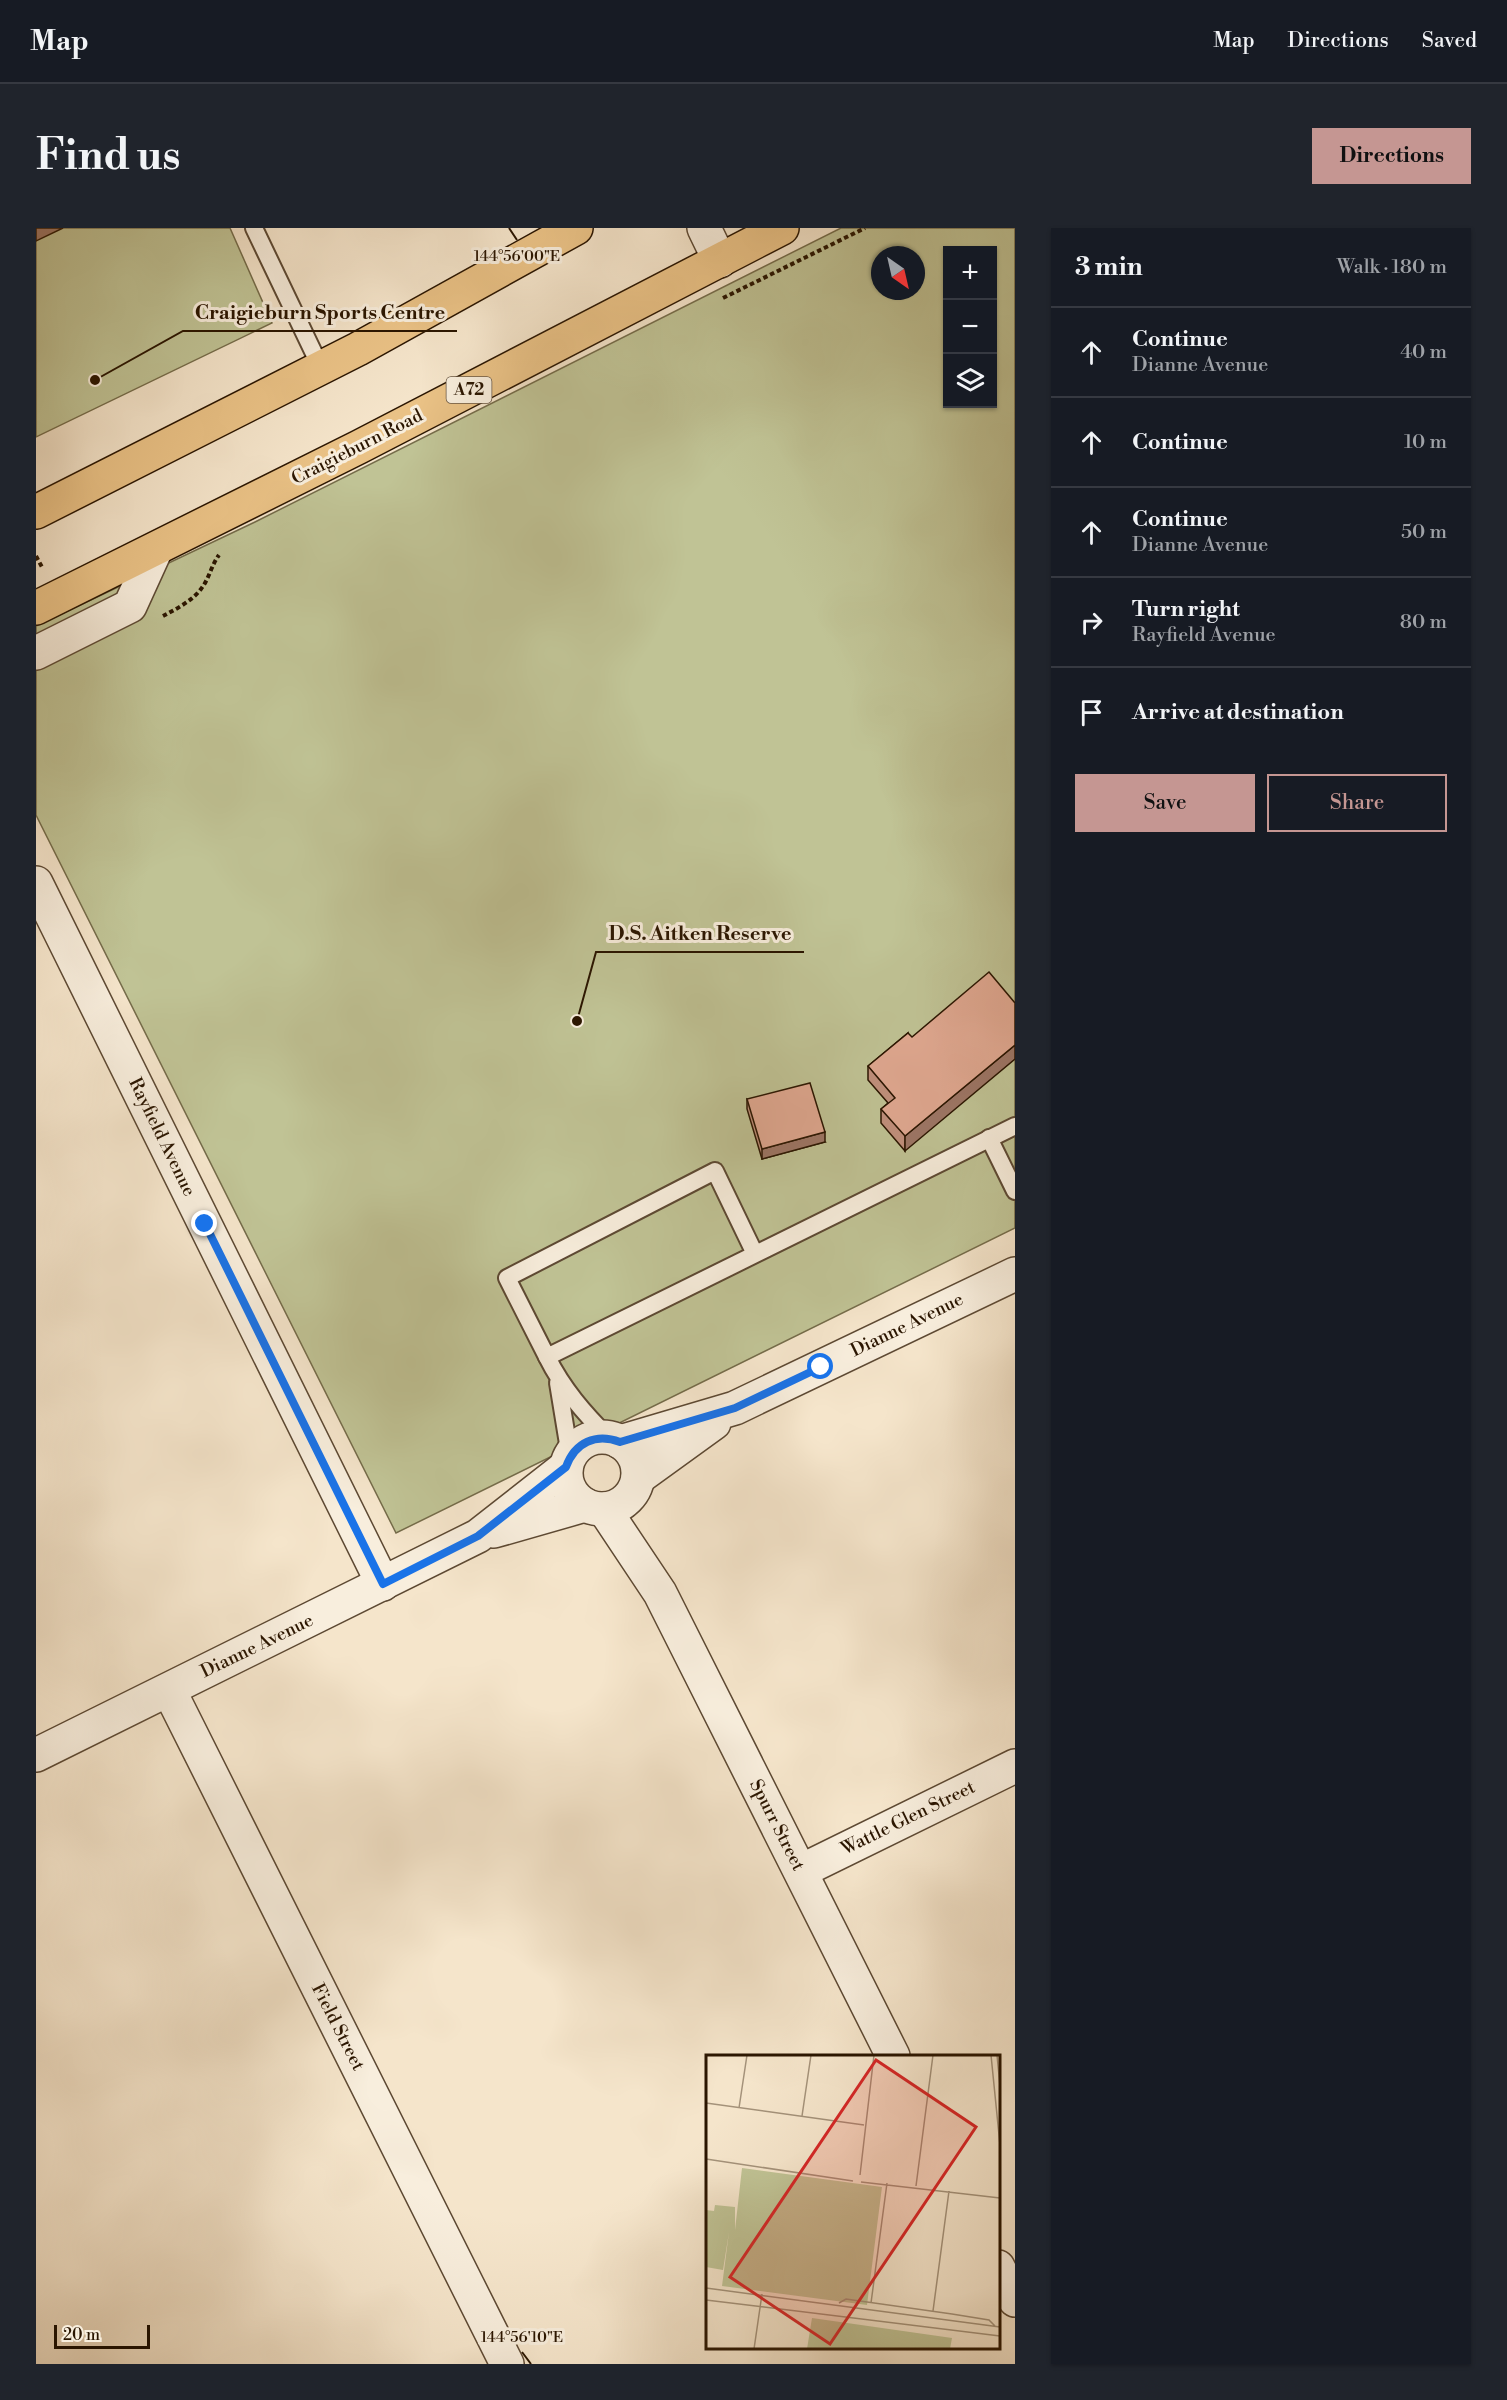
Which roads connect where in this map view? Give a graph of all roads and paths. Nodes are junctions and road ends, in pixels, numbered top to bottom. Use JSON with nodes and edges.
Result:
{"nodes":[{"id":1,"x":254,"y":228,"type":"edge"},
{"id":2,"x":576,"y":228,"type":"edge"},
{"id":3,"x":704,"y":228,"type":"edge"},
{"id":4,"x":782,"y":228,"type":"edge"},
{"id":5,"x":720,"y":261,"type":"junction"},
{"id":6,"x":321,"y":368,"type":"junction"},
{"id":7,"x":36,"y":512,"type":"edge"},
{"id":8,"x":156,"y":549,"type":"junction"},
{"id":9,"x":36,"y":608,"type":"edge"},
{"id":10,"x":36,"y":653,"type":"edge"},
{"id":11,"x":36,"y":883,"type":"edge"},
{"id":12,"x":1015,"y":1126,"type":"edge"},
{"id":13,"x":989,"y":1138,"type":"junction"},
{"id":14,"x":1015,"y":1191,"type":"edge"},
{"id":15,"x":755,"y":1254,"type":"junction"},
{"id":16,"x":1015,"y":1274,"type":"edge"},
{"id":17,"x":547,"y":1357,"type":"junction"},
{"id":18,"x":558,"y":1379,"type":"junction"},
{"id":19,"x":735,"y":1408,"type":"junction"},
{"id":20,"x":615,"y":1440,"type":"junction"},
{"id":21,"x":568,"y":1462,"type":"junction"},
{"id":22,"x":615,"y":1497,"type":"junction"},
{"id":23,"x":478,"y":1536,"type":"junction"},
{"id":24,"x":383,"y":1584,"type":"junction"},
{"id":25,"x":169,"y":1690,"type":"junction"},
{"id":26,"x":36,"y":1755,"type":"edge"},
{"id":27,"x":1015,"y":1766,"type":"edge"},
{"id":28,"x":801,"y":1871,"type":"junction"},
{"id":29,"x":893,"y":2055,"type":"edge"},
{"id":30,"x":1000,"y":2269,"type":"edge"},
{"id":31,"x":1015,"y":2300,"type":"edge"},
{"id":32,"x":507,"y":2364,"type":"edge"}],
"edges":[{"from":1,"to":6,"type":"lane"},
{"from":2,"to":6,"type":"main road"},
{"from":3,"to":5,"type":"street"},
{"from":4,"to":5,"type":"main road","name":"Craigieburn Road","number":"A72"},
{"from":5,"to":8,"type":"main road","name":"Craigieburn Road","number":"A72"},
{"from":6,"to":7,"type":"main road"},
{"from":8,"to":9,"type":"main road","name":"Craigieburn Road","number":"A72"},
{"from":8,"to":10,"type":"street"},
{"from":11,"to":24,"type":"street","name":"Rayfield Avenue"},
{"from":12,"to":13,"type":"lane"},
{"from":13,"to":14,"type":"lane"},
{"from":13,"to":15,"type":"lane"},
{"from":15,"to":17,"type":"lane"},
{"from":15,"to":17,"type":"lane"},
{"from":16,"to":19,"type":"street","name":"Dianne Avenue"},
{"from":17,"to":18,"type":"lane"},
{"from":18,"to":20,"type":"lane"},
{"from":18,"to":21,"type":"lane"},
{"from":19,"to":20,"type":"street","name":"Dianne Avenue"},
{"from":19,"to":22,"type":"street","name":"Dianne Avenue"},
{"from":20,"to":21,"type":"street"},
{"from":20,"to":22,"type":"street"},
{"from":21,"to":22,"type":"street"},
{"from":21,"to":23,"type":"street","name":"Dianne Avenue"},
{"from":22,"to":23,"type":"street","name":"Dianne Avenue"},
{"from":22,"to":28,"type":"street","name":"Spurr Street"},
{"from":23,"to":24,"type":"street","name":"Dianne Avenue"},
{"from":24,"to":25,"type":"street","name":"Dianne Avenue"},
{"from":25,"to":26,"type":"street","name":"Dianne Avenue"},
{"from":25,"to":32,"type":"street","name":"Field Street"},
{"from":27,"to":28,"type":"street","name":"Wattle Glen Street"},
{"from":28,"to":29,"type":"street","name":"Spurr Street"},
{"from":30,"to":31,"type":"street"}]}
